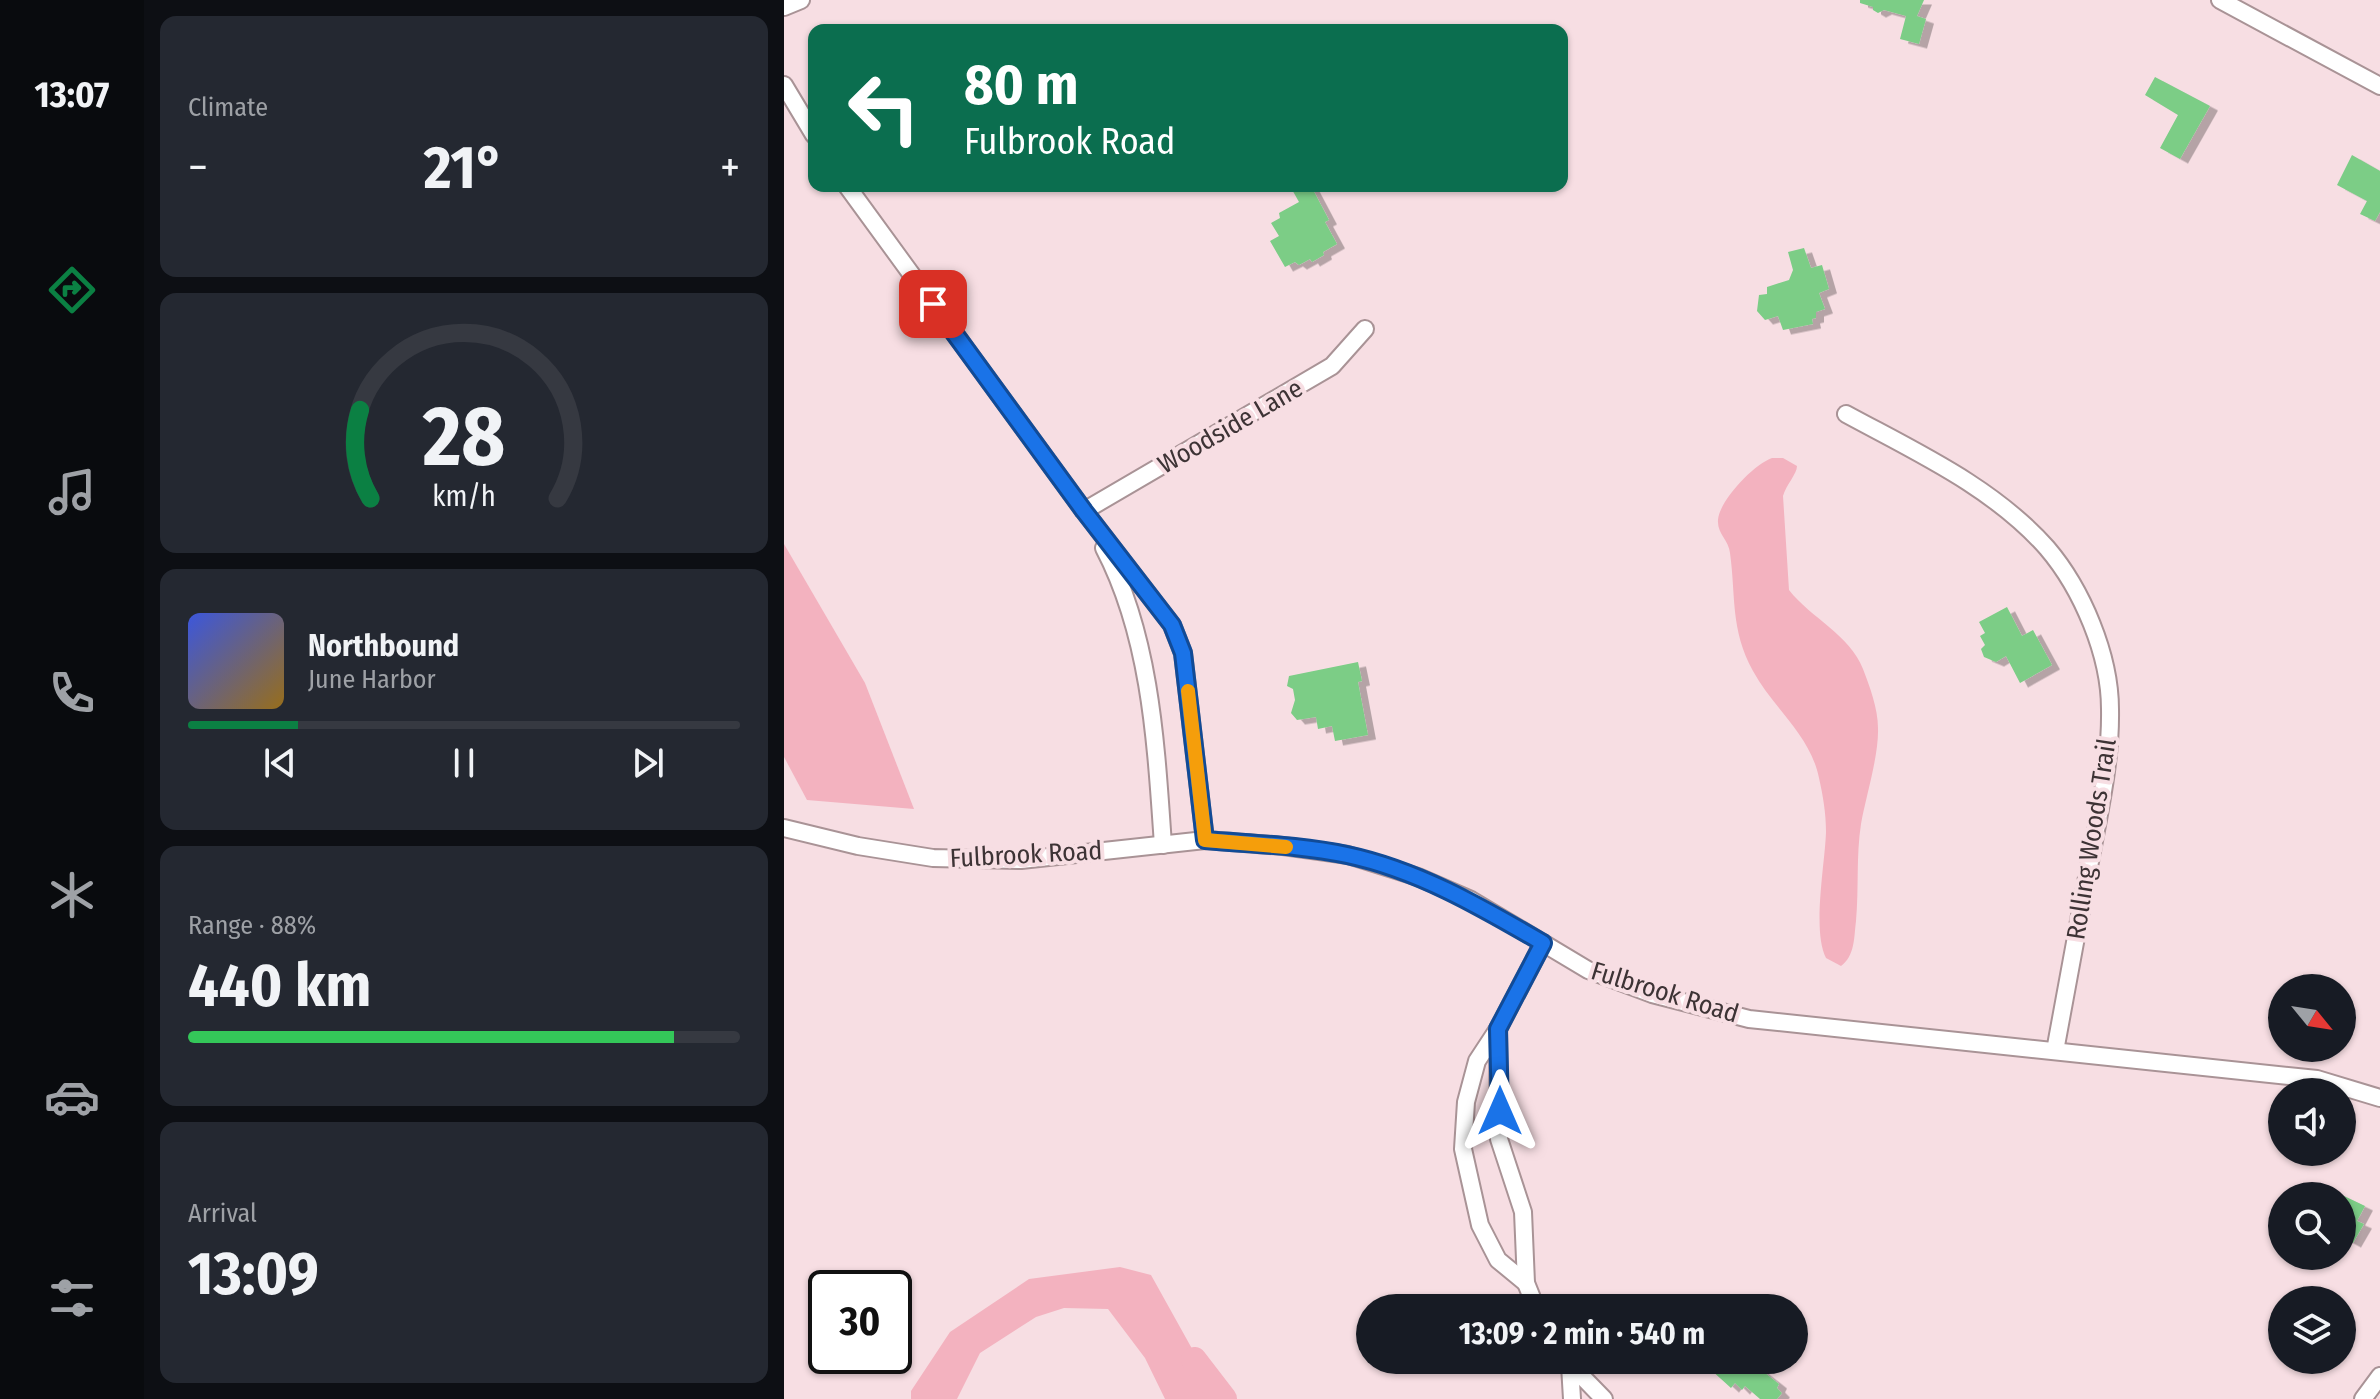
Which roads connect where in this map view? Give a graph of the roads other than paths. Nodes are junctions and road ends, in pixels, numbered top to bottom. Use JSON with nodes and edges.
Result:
{"nodes":[{"id":1,"x":801,"y":0,"type":"edge"},
{"id":2,"x":2220,"y":0,"type":"edge"},
{"id":3,"x":784,"y":7,"type":"edge"},
{"id":4,"x":784,"y":85,"type":"edge"},
{"id":5,"x":2380,"y":86,"type":"edge"},
{"id":6,"x":808,"y":125,"type":"edge"},
{"id":7,"x":851,"y":192,"type":"edge"},
{"id":8,"x":1365,"y":329,"type":"dead end"},
{"id":9,"x":1846,"y":414,"type":"dead end"},
{"id":10,"x":1084,"y":511,"type":"junction"},
{"id":11,"x":784,"y":828,"type":"edge"},
{"id":12,"x":1205,"y":840,"type":"junction"},
{"id":13,"x":1163,"y":845,"type":"junction"},
{"id":14,"x":1543,"y":943,"type":"junction"},
{"id":15,"x":1498,"y":1029,"type":"junction"},
{"id":16,"x":2055,"y":1051,"type":"junction"},
{"id":17,"x":2380,"y":1098,"type":"edge"},
{"id":18,"x":1526,"y":1283,"type":"junction"},
{"id":19,"x":1530,"y":1294,"type":"edge"},
{"id":20,"x":1569,"y":1374,"type":"edge"},
{"id":21,"x":1579,"y":1374,"type":"edge"},
{"id":22,"x":2380,"y":1376,"type":"edge"},
{"id":23,"x":1572,"y":1399,"type":"edge"},
{"id":24,"x":1604,"y":1399,"type":"edge"},
{"id":25,"x":2363,"y":1399,"type":"edge"}],
"edges":[{"from":1,"to":3,"type":"street"},
{"from":2,"to":5,"type":"street"},
{"from":4,"to":6,"type":"street"},
{"from":7,"to":10,"type":"street"},
{"from":8,"to":10,"type":"street","name":"Woodside Lane"},
{"from":9,"to":16,"type":"street","name":"Rolling Woods Trail"},
{"from":10,"to":12,"type":"street"},
{"from":10,"to":13,"type":"street"},
{"from":11,"to":13,"type":"street","name":"Fulbrook Road"},
{"from":12,"to":13,"type":"street","name":"Fulbrook Road"},
{"from":12,"to":14,"type":"street","name":"Fulbrook Road"},
{"from":14,"to":15,"type":"street"},
{"from":14,"to":16,"type":"street","name":"Fulbrook Road"},
{"from":15,"to":18,"type":"street"},
{"from":15,"to":18,"type":"street"},
{"from":16,"to":17,"type":"street","name":"Fulbrook Road"},
{"from":18,"to":19,"type":"street"},
{"from":20,"to":23,"type":"street"},
{"from":21,"to":24,"type":"street"},
{"from":22,"to":25,"type":"street"}]}
